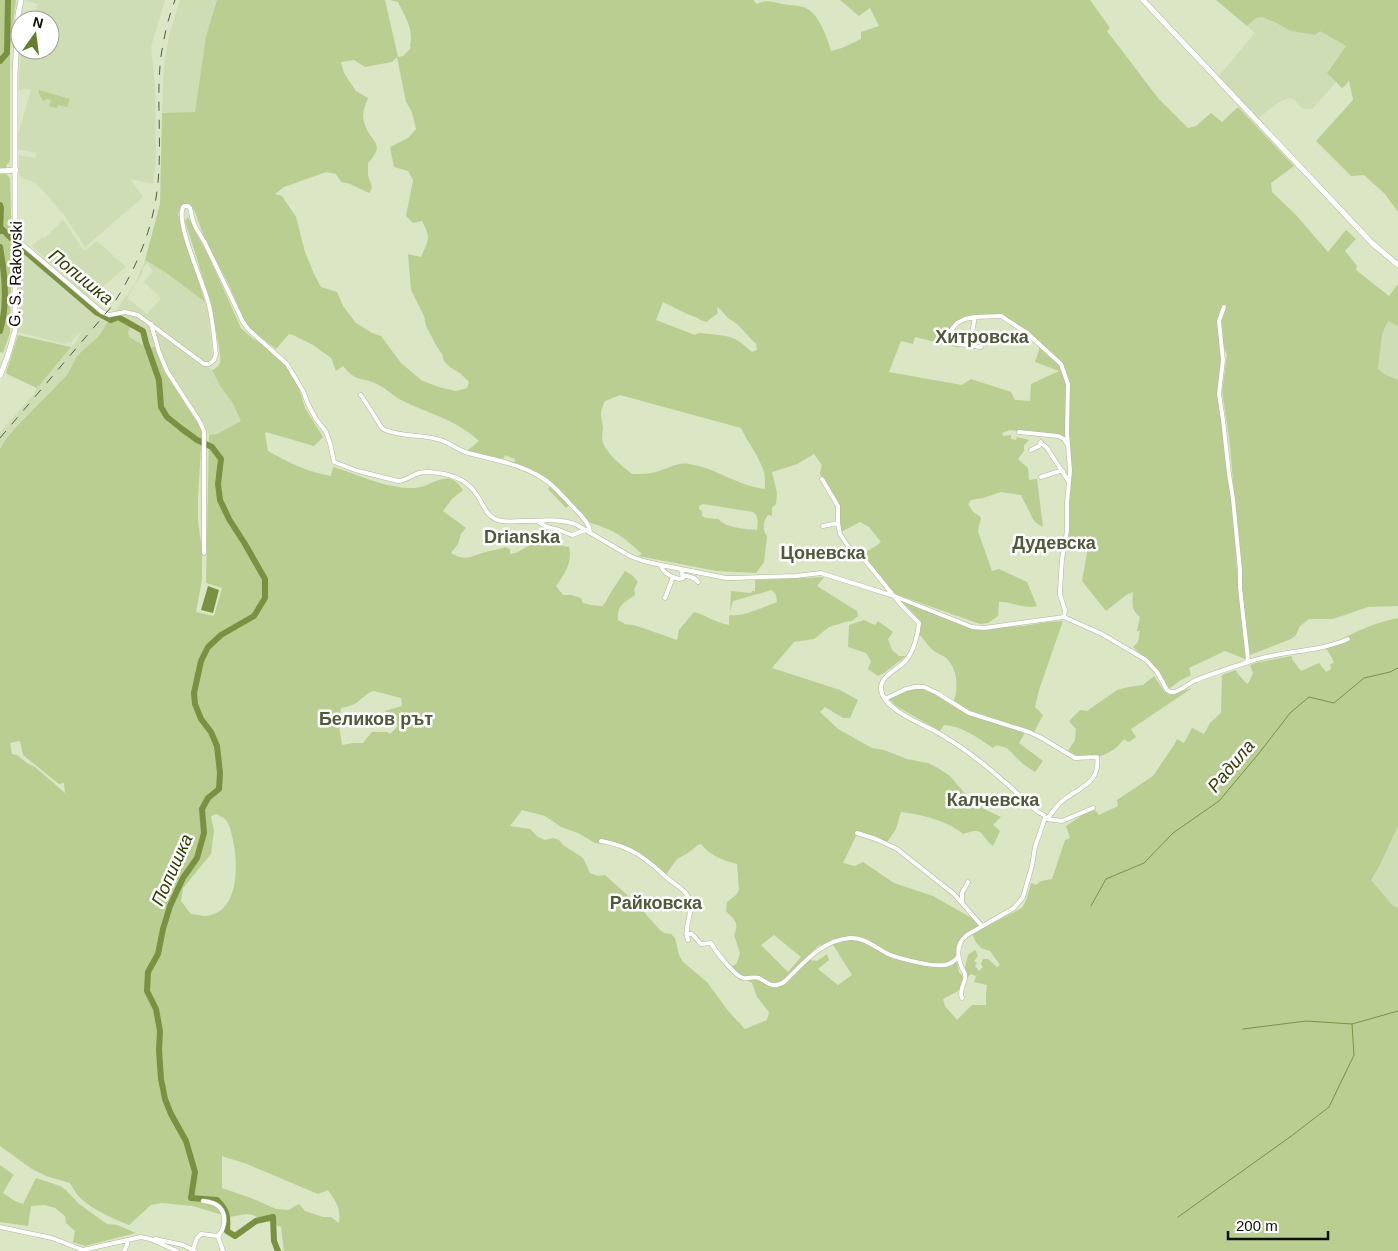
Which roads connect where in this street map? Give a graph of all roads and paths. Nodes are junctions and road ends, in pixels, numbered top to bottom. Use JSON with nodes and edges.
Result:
{"nodes":[{"id":1,"x":21,"y":0,"type":"edge"},
{"id":2,"x":1143,"y":0,"type":"edge"},
{"id":3,"x":3,"y":170,"type":"edge"},
{"id":4,"x":16,"y":170,"type":"junction"},
{"id":5,"x":16,"y":238,"type":"junction"},
{"id":6,"x":1398,"y":266,"type":"edge"},
{"id":7,"x":1224,"y":308,"type":"dead end"},
{"id":8,"x":975,"y":316,"type":"junction"},
{"id":9,"x":151,"y":324,"type":"junction"},
{"id":10,"x":966,"y":345,"type":"junction"},
{"id":11,"x":981,"y":347,"type":"dead end"},
{"id":12,"x":0,"y":376,"type":"edge"},
{"id":13,"x":361,"y":396,"type":"dead end"},
{"id":14,"x":1019,"y":432,"type":"dead end"},
{"id":15,"x":1044,"y":436,"type":"junction"},
{"id":16,"x":1041,"y":443,"type":"junction"},
{"id":17,"x":1067,"y":444,"type":"junction"},
{"id":18,"x":1031,"y":450,"type":"dead end"},
{"id":19,"x":1063,"y":471,"type":"junction"},
{"id":20,"x":1041,"y":477,"type":"dead end"},
{"id":21,"x":822,"y":479,"type":"dead end"},
{"id":22,"x":1069,"y":482,"type":"junction"},
{"id":23,"x":537,"y":521,"type":"junction"},
{"id":24,"x":838,"y":523,"type":"junction"},
{"id":25,"x":823,"y":526,"type":"dead end"},
{"id":26,"x":588,"y":531,"type":"junction"},
{"id":27,"x":204,"y":553,"type":"dead end"},
{"id":28,"x":661,"y":565,"type":"junction"},
{"id":29,"x":681,"y":569,"type":"junction"},
{"id":30,"x":683,"y":575,"type":"junction"},
{"id":31,"x":673,"y":577,"type":"junction"},
{"id":32,"x":698,"y":582,"type":"dead end"},
{"id":33,"x":894,"y":596,"type":"junction"},
{"id":34,"x":665,"y":598,"type":"dead end"},
{"id":35,"x":1064,"y":617,"type":"junction"},
{"id":36,"x":1348,"y":639,"type":"dead end"},
{"id":37,"x":1246,"y":663,"type":"junction"},
{"id":38,"x":885,"y":699,"type":"junction"},
{"id":39,"x":1093,"y":808,"type":"dead end"},
{"id":40,"x":1046,"y":819,"type":"junction"},
{"id":41,"x":857,"y":833,"type":"dead end"},
{"id":42,"x":601,"y":842,"type":"dead end"},
{"id":43,"x":968,"y":882,"type":"dead end"},
{"id":44,"x":962,"y":902,"type":"junction"},
{"id":45,"x":982,"y":926,"type":"junction"},
{"id":46,"x":686,"y":934,"type":"junction"},
{"id":47,"x":688,"y":940,"type":"dead end"},
{"id":48,"x":958,"y":957,"type":"junction"},
{"id":49,"x":962,"y":998,"type":"dead end"},
{"id":50,"x":203,"y":1201,"type":"dead end"},
{"id":51,"x":0,"y":1227,"type":"edge"},
{"id":52,"x":218,"y":1236,"type":"junction"},
{"id":53,"x":150,"y":1239,"type":"junction"},
{"id":54,"x":127,"y":1240,"type":"junction"},
{"id":55,"x":84,"y":1250,"type":"edge"},
{"id":56,"x":194,"y":1250,"type":"edge"},
{"id":57,"x":124,"y":1251,"type":"edge"},
{"id":58,"x":177,"y":1251,"type":"edge"},
{"id":59,"x":223,"y":1251,"type":"edge"}],
"edges":[{"from":1,"to":4,"type":"street","name":"G. S. Rakovski"},
{"from":2,"to":6,"type":"street"},
{"from":3,"to":4,"type":"street"},
{"from":4,"to":5,"type":"street","name":"G. S. Rakovski"},
{"from":5,"to":9,"type":"street"},
{"from":5,"to":12,"type":"street","name":"G. S. Rakovski"},
{"from":7,"to":37,"type":"street"},
{"from":8,"to":10,"type":"street"},
{"from":8,"to":10,"type":"street"},
{"from":8,"to":17,"type":"street"},
{"from":9,"to":23,"type":"street"},
{"from":9,"to":27,"type":"street"},
{"from":10,"to":11,"type":"street"},
{"from":13,"to":26,"type":"street"},
{"from":14,"to":15,"type":"street"},
{"from":15,"to":16,"type":"street"},
{"from":15,"to":17,"type":"street"},
{"from":16,"to":18,"type":"street"},
{"from":16,"to":19,"type":"street"},
{"from":17,"to":22,"type":"street"},
{"from":19,"to":20,"type":"street"},
{"from":19,"to":22,"type":"street"},
{"from":21,"to":24,"type":"street"},
{"from":22,"to":35,"type":"street"},
{"from":23,"to":26,"type":"street"},
{"from":23,"to":26,"type":"street"},
{"from":24,"to":25,"type":"street"},
{"from":24,"to":33,"type":"street"},
{"from":26,"to":28,"type":"street"},
{"from":28,"to":29,"type":"street"},
{"from":28,"to":31,"type":"street"},
{"from":29,"to":30,"type":"street"},
{"from":29,"to":33,"type":"street"},
{"from":30,"to":31,"type":"street"},
{"from":30,"to":32,"type":"street"},
{"from":31,"to":34,"type":"street"},
{"from":33,"to":35,"type":"street"},
{"from":33,"to":38,"type":"street"},
{"from":35,"to":37,"type":"street"},
{"from":36,"to":37,"type":"street"},
{"from":38,"to":40,"type":"street"},
{"from":38,"to":40,"type":"street"},
{"from":39,"to":40,"type":"street"},
{"from":40,"to":45,"type":"street"},
{"from":41,"to":44,"type":"street"},
{"from":42,"to":46,"type":"street"},
{"from":43,"to":44,"type":"street"},
{"from":44,"to":45,"type":"street"},
{"from":45,"to":48,"type":"street"},
{"from":46,"to":47,"type":"street"},
{"from":46,"to":48,"type":"street"},
{"from":48,"to":49,"type":"street"},
{"from":50,"to":52,"type":"street"},
{"from":51,"to":55,"type":"street"},
{"from":52,"to":56,"type":"street"},
{"from":52,"to":59,"type":"street"},
{"from":53,"to":54,"type":"street"},
{"from":53,"to":56,"type":"street"},
{"from":53,"to":58,"type":"street"},
{"from":54,"to":55,"type":"street"},
{"from":54,"to":57,"type":"street"}]}
